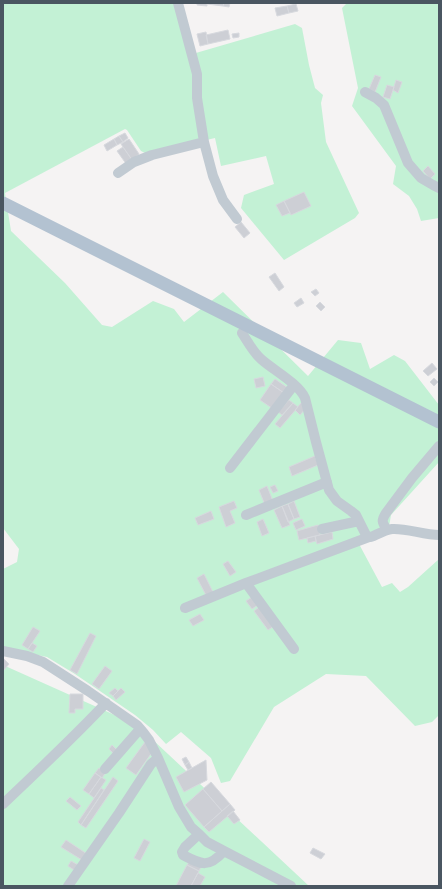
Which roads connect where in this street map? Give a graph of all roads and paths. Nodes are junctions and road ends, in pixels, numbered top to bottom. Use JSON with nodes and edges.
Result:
{"nodes":[{"id":1,"x":178,"y":3,"type":"edge"},
{"id":2,"x":365,"y":92,"type":"dead end"},
{"id":3,"x":204,"y":142,"type":"junction"},
{"id":4,"x":118,"y":173,"type":"dead end"},
{"id":5,"x":439,"y":188,"type":"edge"},
{"id":6,"x":3,"y":203,"type":"edge"},
{"id":7,"x":3,"y":213,"type":"edge"},
{"id":8,"x":237,"y":219,"type":"dead end"},
{"id":9,"x":242,"y":333,"type":"junction"},
{"id":10,"x":294,"y":385,"type":"junction"},
{"id":11,"x":439,"y":422,"type":"edge"},
{"id":12,"x":439,"y":432,"type":"edge"},
{"id":13,"x":439,"y":446,"type":"edge"},
{"id":14,"x":230,"y":468,"type":"dead end"},
{"id":15,"x":327,"y":482,"type":"junction"},
{"id":16,"x":246,"y":515,"type":"dead end"},
{"id":17,"x":359,"y":521,"type":"junction"},
{"id":18,"x":322,"y":530,"type":"dead end"},
{"id":19,"x":387,"y":530,"type":"junction"},
{"id":20,"x":439,"y":535,"type":"edge"},
{"id":21,"x":369,"y":537,"type":"junction"},
{"id":22,"x":246,"y":583,"type":"junction"},
{"id":23,"x":185,"y":608,"type":"dead end"},
{"id":24,"x":294,"y":649,"type":"dead end"},
{"id":25,"x":3,"y":651,"type":"edge"},
{"id":26,"x":106,"y":703,"type":"junction"},
{"id":27,"x":140,"y":729,"type":"junction"},
{"id":28,"x":158,"y":758,"type":"junction"},
{"id":29,"x":105,"y":769,"type":"dead end"},
{"id":30,"x":3,"y":804,"type":"edge"},
{"id":31,"x":198,"y":834,"type":"junction"},
{"id":32,"x":224,"y":852,"type":"junction"},
{"id":33,"x":68,"y":886,"type":"edge"},
{"id":34,"x":291,"y":886,"type":"edge"}],
"edges":[{"from":1,"to":3,"type":"street"},
{"from":2,"to":5,"type":"street"},
{"from":3,"to":4,"type":"street"},
{"from":3,"to":8,"type":"street"},
{"from":6,"to":11,"type":"main road"},
{"from":7,"to":9,"type":"main road"},
{"from":9,"to":10,"type":"street"},
{"from":9,"to":12,"type":"main road"},
{"from":10,"to":14,"type":"street"},
{"from":10,"to":15,"type":"street"},
{"from":13,"to":19,"type":"street"},
{"from":15,"to":16,"type":"street"},
{"from":15,"to":17,"type":"street"},
{"from":17,"to":18,"type":"street"},
{"from":17,"to":21,"type":"street"},
{"from":19,"to":20,"type":"street"},
{"from":19,"to":21,"type":"street"},
{"from":21,"to":22,"type":"street"},
{"from":22,"to":23,"type":"street"},
{"from":22,"to":24,"type":"street"},
{"from":25,"to":26,"type":"street"},
{"from":26,"to":27,"type":"street"},
{"from":26,"to":30,"type":"street"},
{"from":27,"to":28,"type":"street"},
{"from":27,"to":29,"type":"street"},
{"from":28,"to":31,"type":"street"},
{"from":28,"to":33,"type":"street"},
{"from":31,"to":32,"type":"street"},
{"from":31,"to":32,"type":"street"},
{"from":32,"to":34,"type":"street"}]}
